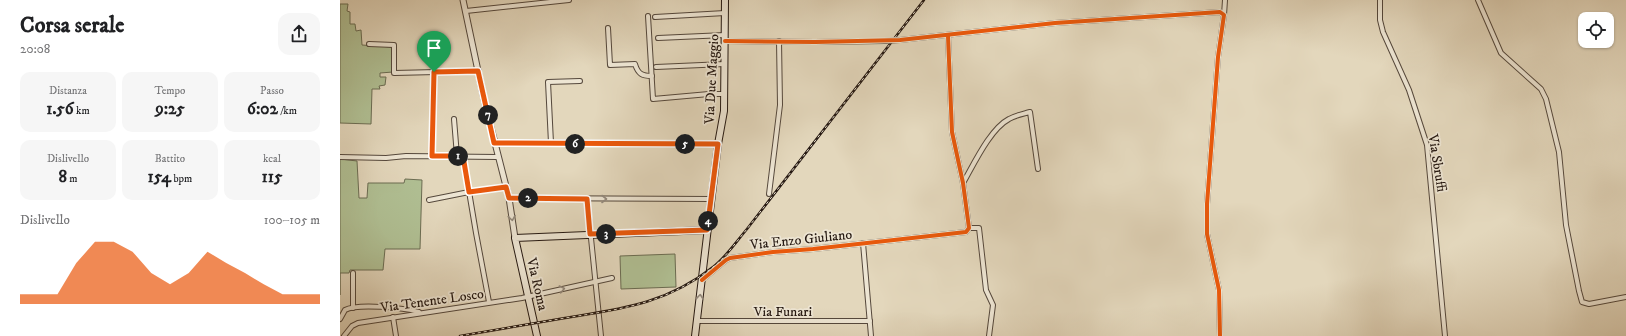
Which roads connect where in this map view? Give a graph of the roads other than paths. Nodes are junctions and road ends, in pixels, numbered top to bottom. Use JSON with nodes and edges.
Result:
{"nodes":[{"id":1,"x":464,"y":0,"type":"edge"},
{"id":2,"x":569,"y":0,"type":"edge"},
{"id":3,"x":725,"y":0,"type":"edge"},
{"id":4,"x":1225,"y":0,"type":"edge"},
{"id":5,"x":1380,"y":0,"type":"edge"},
{"id":6,"x":1478,"y":0,"type":"edge"},
{"id":7,"x":466,"y":11,"type":"junction"},
{"id":8,"x":725,"y":13,"type":"junction"},
{"id":9,"x":1224,"y":15,"type":"junction"},
{"id":10,"x":648,"y":16,"type":"dead end"},
{"id":11,"x":655,"y":17,"type":"dead end"},
{"id":12,"x":608,"y":28,"type":"dead end"},
{"id":13,"x":948,"y":36,"type":"junction"},
{"id":14,"x":658,"y":38,"type":"dead end"},
{"id":15,"x":725,"y":38,"type":"junction"},
{"id":16,"x":779,"y":41,"type":"junction"},
{"id":17,"x":369,"y":44,"type":"dead end"},
{"id":18,"x":725,"y":64,"type":"junction"},
{"id":19,"x":656,"y":67,"type":"dead end"},
{"id":20,"x":478,"y":71,"type":"junction"},
{"id":21,"x":434,"y":72,"type":"junction"},
{"id":22,"x":652,"y":76,"type":"junction"},
{"id":23,"x":580,"y":81,"type":"dead end"},
{"id":24,"x":725,"y":94,"type":"junction"},
{"id":25,"x":454,"y":119,"type":"dead end"},
{"id":26,"x":494,"y":143,"type":"junction"},
{"id":27,"x":551,"y":144,"type":"junction"},
{"id":28,"x":718,"y":144,"type":"junction"},
{"id":29,"x":432,"y":156,"type":"junction"},
{"id":30,"x":457,"y":156,"type":"junction"},
{"id":31,"x":463,"y":156,"type":"junction"},
{"id":32,"x":340,"y":157,"type":"edge"},
{"id":33,"x":497,"y":157,"type":"junction"},
{"id":34,"x":1038,"y":170,"type":"dead end"},
{"id":35,"x":963,"y":183,"type":"junction"},
{"id":36,"x":506,"y":187,"type":"junction"},
{"id":37,"x":469,"y":192,"type":"junction"},
{"id":38,"x":768,"y":194,"type":"dead end"},
{"id":39,"x":509,"y":198,"type":"junction"},
{"id":40,"x":587,"y":199,"type":"junction"},
{"id":41,"x":711,"y":199,"type":"junction"},
{"id":42,"x":429,"y":200,"type":"dead end"},
{"id":43,"x":969,"y":228,"type":"junction"},
{"id":44,"x":707,"y":230,"type":"junction"},
{"id":45,"x":590,"y":234,"type":"junction"},
{"id":46,"x":515,"y":238,"type":"junction"},
{"id":47,"x":863,"y":243,"type":"junction"},
{"id":48,"x":353,"y":272,"type":"dead end"},
{"id":49,"x":612,"y":278,"type":"dead end"},
{"id":50,"x":702,"y":280,"type":"junction"},
{"id":51,"x":596,"y":282,"type":"junction"},
{"id":52,"x":529,"y":296,"type":"junction"},
{"id":53,"x":1626,"y":297,"type":"edge"},
{"id":54,"x":490,"y":302,"type":"junction"},
{"id":55,"x":353,"y":308,"type":"junction"},
{"id":56,"x":423,"y":312,"type":"junction"},
{"id":57,"x":393,"y":317,"type":"junction"},
{"id":58,"x":340,"y":319,"type":"edge"},
{"id":59,"x":697,"y":321,"type":"junction"},
{"id":60,"x":870,"y":321,"type":"junction"},
{"id":61,"x":344,"y":336,"type":"edge"},
{"id":62,"x":396,"y":336,"type":"edge"},
{"id":63,"x":537,"y":336,"type":"edge"},
{"id":64,"x":601,"y":336,"type":"edge"},
{"id":65,"x":695,"y":336,"type":"edge"},
{"id":66,"x":871,"y":336,"type":"edge"},
{"id":67,"x":989,"y":336,"type":"edge"},
{"id":68,"x":1220,"y":336,"type":"edge"},
{"id":69,"x":1445,"y":336,"type":"edge"}],
"edges":[{"from":1,"to":7,"type":"street"},
{"from":2,"to":7,"type":"street"},
{"from":3,"to":8,"type":"main road","name":"Via Due Maggio"},
{"from":4,"to":9,"type":"street"},
{"from":5,"to":69,"type":"street","name":"Via Sbruffi"},
{"from":6,"to":53,"type":"street"},
{"from":7,"to":20,"type":"street"},
{"from":8,"to":11,"type":"street"},
{"from":8,"to":15,"type":"main road","name":"Via Due Maggio"},
{"from":9,"to":13,"type":"street"},
{"from":9,"to":68,"type":"street"},
{"from":10,"to":22,"type":"street"},
{"from":12,"to":22,"type":"street"},
{"from":13,"to":16,"type":"street","bridge":true},
{"from":13,"to":35,"type":"street"},
{"from":14,"to":15,"type":"street"},
{"from":15,"to":16,"type":"street"},
{"from":15,"to":18,"type":"main road","name":"Via Due Maggio"},
{"from":16,"to":38,"type":"street"},
{"from":17,"to":21,"type":"street"},
{"from":18,"to":19,"type":"street"},
{"from":18,"to":24,"type":"main road","name":"Via Due Maggio"},
{"from":20,"to":21,"type":"street"},
{"from":20,"to":26,"type":"street"},
{"from":21,"to":29,"type":"street"},
{"from":22,"to":24,"type":"street"},
{"from":23,"to":27,"type":"street"},
{"from":24,"to":28,"type":"main road","name":"Via Due Maggio"},
{"from":25,"to":30,"type":"street"},
{"from":26,"to":27,"type":"street"},
{"from":26,"to":33,"type":"street"},
{"from":27,"to":28,"type":"street"},
{"from":28,"to":41,"type":"main road","name":"Via Due Maggio"},
{"from":29,"to":30,"type":"street"},
{"from":29,"to":32,"type":"street"},
{"from":30,"to":31,"type":"street"},
{"from":31,"to":33,"type":"street"},
{"from":31,"to":37,"type":"street"},
{"from":33,"to":36,"type":"street"},
{"from":34,"to":35,"type":"street"},
{"from":35,"to":43,"type":"street"},
{"from":36,"to":37,"type":"street"},
{"from":36,"to":39,"type":"street"},
{"from":37,"to":42,"type":"street"},
{"from":37,"to":54,"type":"street"},
{"from":39,"to":40,"type":"street"},
{"from":39,"to":46,"type":"street","one_way":true},
{"from":40,"to":41,"type":"street","one_way":true},
{"from":40,"to":45,"type":"street"},
{"from":41,"to":44,"type":"main road","name":"Via Due Maggio"},
{"from":43,"to":47,"type":"street"},
{"from":43,"to":67,"type":"street"},
{"from":44,"to":45,"type":"main road"},
{"from":44,"to":50,"type":"main road","name":"Via Due Maggio"},
{"from":45,"to":46,"type":"main road"},
{"from":45,"to":51,"type":"street"},
{"from":46,"to":52,"type":"main road","name":"Via Roma"},
{"from":47,"to":50,"type":"street","name":"Via Enzo Giuliano"},
{"from":47,"to":60,"type":"street","name":"Via Enzo Giuliano"},
{"from":48,"to":55,"type":"street"},
{"from":49,"to":51,"type":"street","name":"Via Tenente Losco"},
{"from":59,"to":50,"type":"main road","name":"Via Due Maggio","one_way":true},
{"from":52,"to":51,"type":"street","name":"Via Tenente Losco","one_way":true},
{"from":51,"to":64,"type":"street"},
{"from":52,"to":54,"type":"street","name":"Via Tenente Losco"},
{"from":52,"to":63,"type":"main road","name":"Via Roma"},
{"from":54,"to":56,"type":"street","name":"Via Tenente Losco"},
{"from":55,"to":56,"type":"street"},
{"from":55,"to":58,"type":"street"},
{"from":56,"to":57,"type":"street","name":"Via Tenente Losco"},
{"from":57,"to":61,"type":"street","name":"Via Tenente Losco"},
{"from":57,"to":62,"type":"street"},
{"from":59,"to":60,"type":"street","name":"Via Funari"},
{"from":59,"to":65,"type":"main road","name":"Via Due Maggio"},
{"from":60,"to":66,"type":"street","name":"Via Enzo Giuliano"}]}
